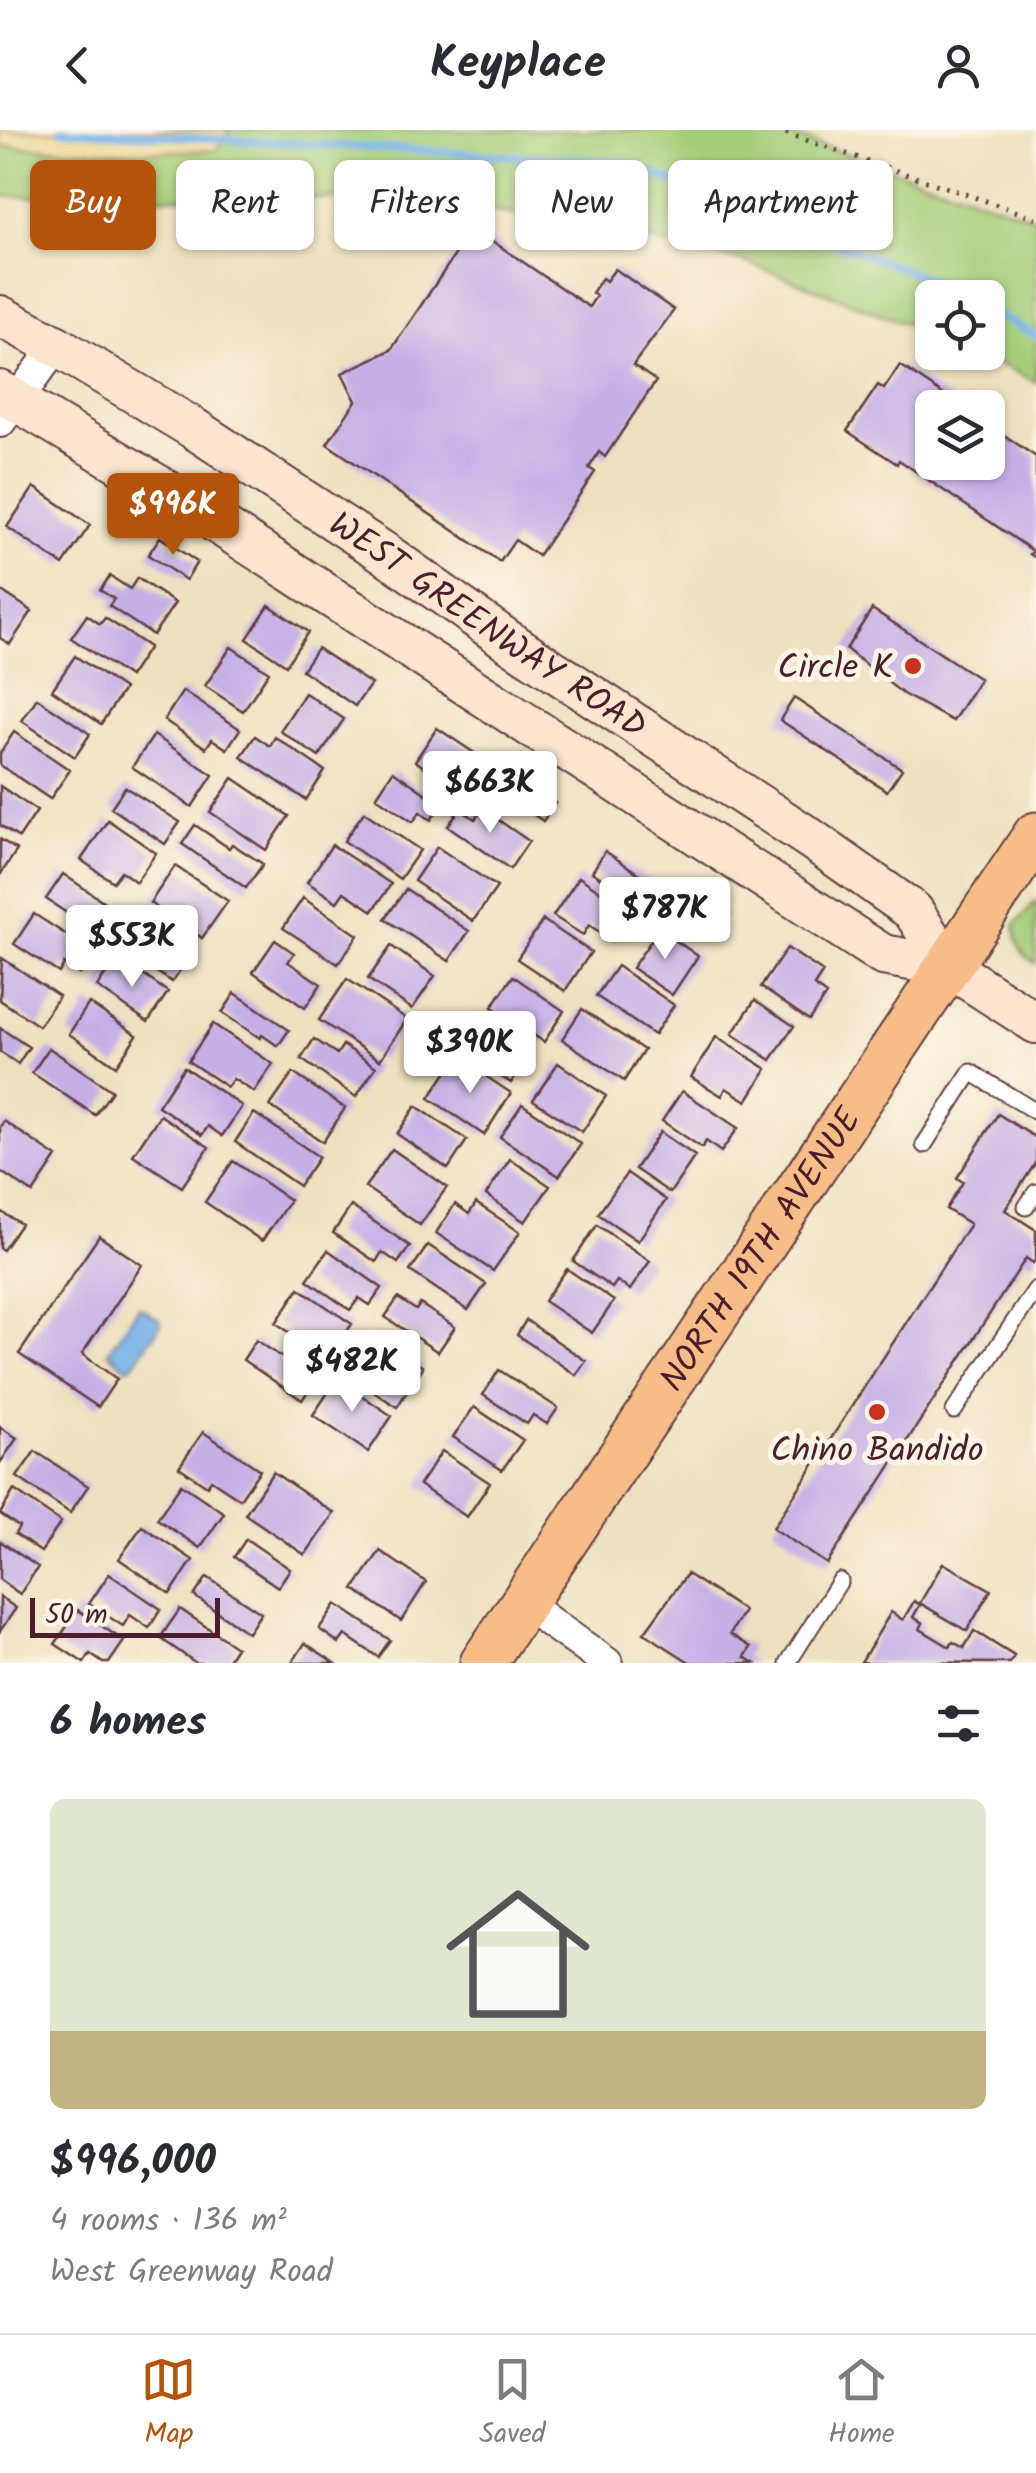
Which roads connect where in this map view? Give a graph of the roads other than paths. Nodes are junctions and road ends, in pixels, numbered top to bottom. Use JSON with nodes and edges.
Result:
{"nodes":[{"id":1,"x":0,"y":316,"type":"edge"},
{"id":2,"x":57,"y":346,"type":"junction"},
{"id":3,"x":5,"y":404,"type":"edge"},
{"id":4,"x":1036,"y":835,"type":"edge"},
{"id":5,"x":949,"y":968,"type":"junction"},
{"id":6,"x":1036,"y":1022,"type":"edge"},
{"id":7,"x":1036,"y":1112,"type":"edge"},
{"id":8,"x":924,"y":1145,"type":"dead end"},
{"id":9,"x":1036,"y":1192,"type":"edge"},
{"id":10,"x":1026,"y":1207,"type":"dead end"},
{"id":11,"x":1036,"y":1288,"type":"edge"},
{"id":12,"x":954,"y":1410,"type":"dead end"},
{"id":13,"x":840,"y":1581,"type":"dead end"},
{"id":14,"x":524,"y":1603,"type":"junction"},
{"id":15,"x":483,"y":1663,"type":"edge"},
{"id":16,"x":608,"y":1663,"type":"edge"},
{"id":17,"x":788,"y":1663,"type":"edge"}],
"edges":[{"from":1,"to":2,"type":"main road","name":"WEST GREENWAY ROAD"},
{"from":2,"to":3,"type":"street"},
{"from":2,"to":5,"type":"main road","name":"WEST GREENWAY ROAD"},
{"from":3,"to":5,"type":"main road","name":"WEST GREENWAY ROAD"},
{"from":4,"to":5,"type":"main road","name":"NORTH 19TH AVENUE"},
{"from":5,"to":6,"type":"main road","name":"WEST GREENWAY ROAD"},
{"from":5,"to":14,"type":"main road","name":"NORTH 19TH AVENUE"},
{"from":7,"to":8,"type":"lane"},
{"from":9,"to":10,"type":"lane"},
{"from":11,"to":12,"type":"lane"},
{"from":13,"to":17,"type":"lane"},
{"from":14,"to":15,"type":"main road","name":"NORTH 19TH AVENUE"},
{"from":14,"to":16,"type":"street"}]}
